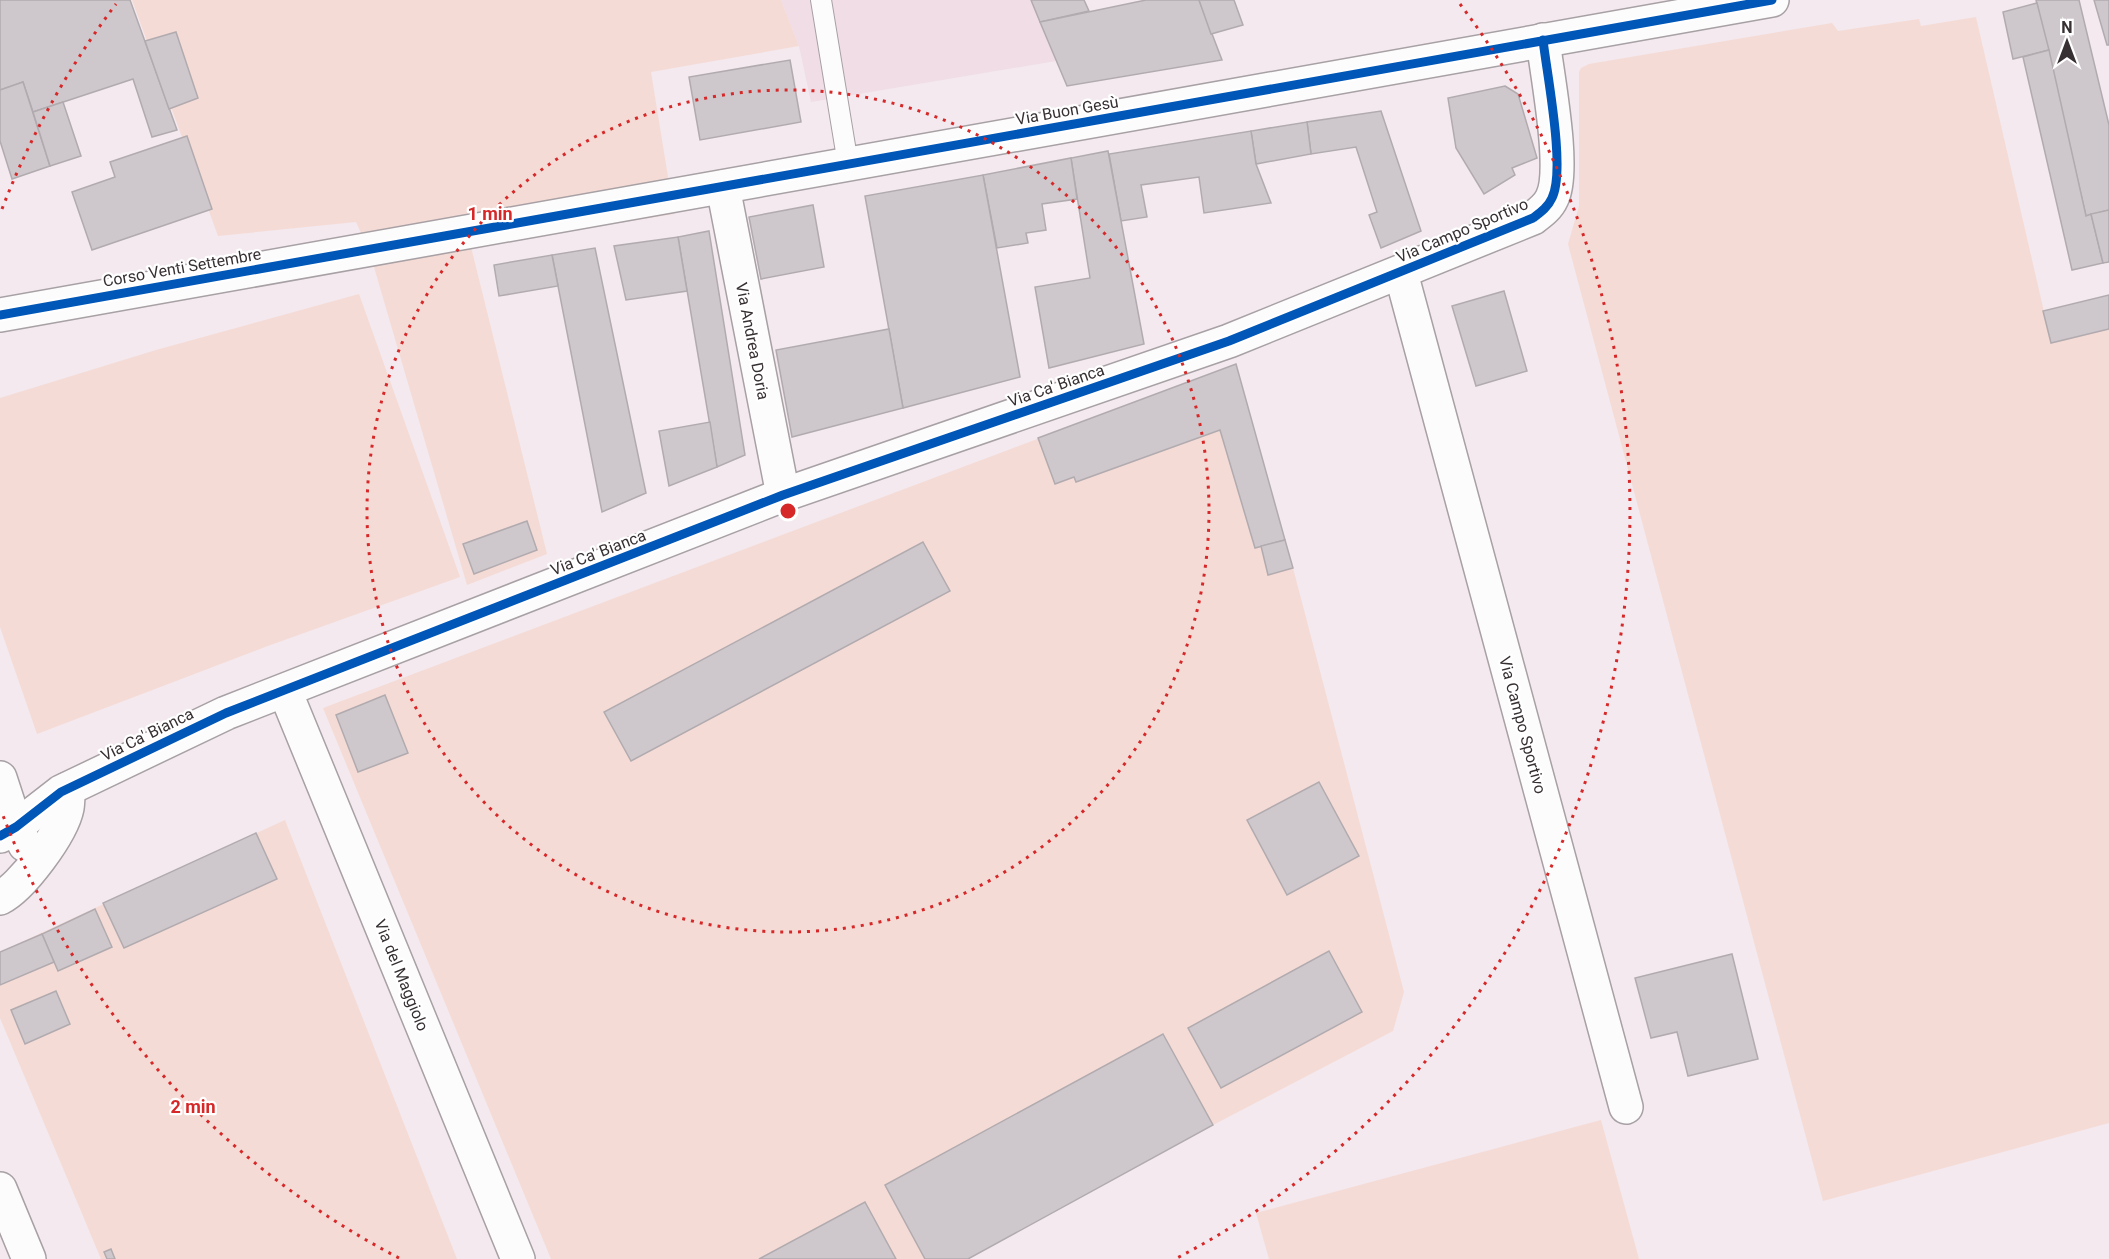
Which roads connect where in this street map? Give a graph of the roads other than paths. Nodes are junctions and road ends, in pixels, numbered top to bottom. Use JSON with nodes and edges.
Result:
{"nodes":[{"id":1,"x":821,"y":0,"type":"edge"},
{"id":2,"x":1772,"y":0,"type":"edge"},
{"id":3,"x":1543,"y":40,"type":"junction"},
{"id":4,"x":848,"y":164,"type":"junction"},
{"id":5,"x":723,"y":187,"type":"junction"},
{"id":6,"x":369,"y":250,"type":"joint"},
{"id":7,"x":1401,"y":273,"type":"junction"},
{"id":8,"x":0,"y":315,"type":"edge"},
{"id":9,"x":1229,"y":341,"type":"joint"},
{"id":10,"x":783,"y":495,"type":"junction"},
{"id":11,"x":285,"y":691,"type":"junction"},
{"id":12,"x":0,"y":778,"type":"edge"},
{"id":13,"x":68,"y":789,"type":"junction"},
{"id":14,"x":8,"y":832,"type":"edge"},
{"id":15,"x":36,"y":861,"type":"junction"},
{"id":16,"x":0,"y":898,"type":"edge"},
{"id":17,"x":1626,"y":1107,"type":"dead end"},
{"id":18,"x":0,"y":1189,"type":"edge"},
{"id":19,"x":29,"y":1259,"type":"edge"},
{"id":20,"x":519,"y":1259,"type":"edge"}],
"edges":[{"from":1,"to":4,"type":"lane"},
{"from":2,"to":3,"type":"street","name":"Via Buon Gesù"},
{"from":3,"to":4,"type":"street","name":"Via Buon Gesù"},
{"from":3,"to":7,"type":"street","name":"Via Campo Sportivo"},
{"from":4,"to":5,"type":"street","name":"Via Buon Gesù"},
{"from":5,"to":6,"type":"street","name":"Via Buon Gesù"},
{"from":5,"to":10,"type":"street","name":"Via Andrea Doria"},
{"from":6,"to":8,"type":"street","name":"Corso Venti Settembre"},
{"from":7,"to":9,"type":"street","name":"Via Campo Sportivo"},
{"from":7,"to":17,"type":"street","name":"Via Campo Sportivo"},
{"from":9,"to":10,"type":"street","name":"Via Ca' Bianca"},
{"from":10,"to":11,"type":"street","name":"Via Ca' Bianca"},
{"from":11,"to":13,"type":"street","name":"Via Ca' Bianca"},
{"from":11,"to":20,"type":"street","name":"Via del Maggiolo"},
{"from":12,"to":14,"type":"street"},
{"from":13,"to":14,"type":"street","name":"Via Ca' Bianca"},
{"from":13,"to":15,"type":"street"},
{"from":14,"to":15,"type":"street"},
{"from":15,"to":16,"type":"street"},
{"from":18,"to":19,"type":"street"}]}
